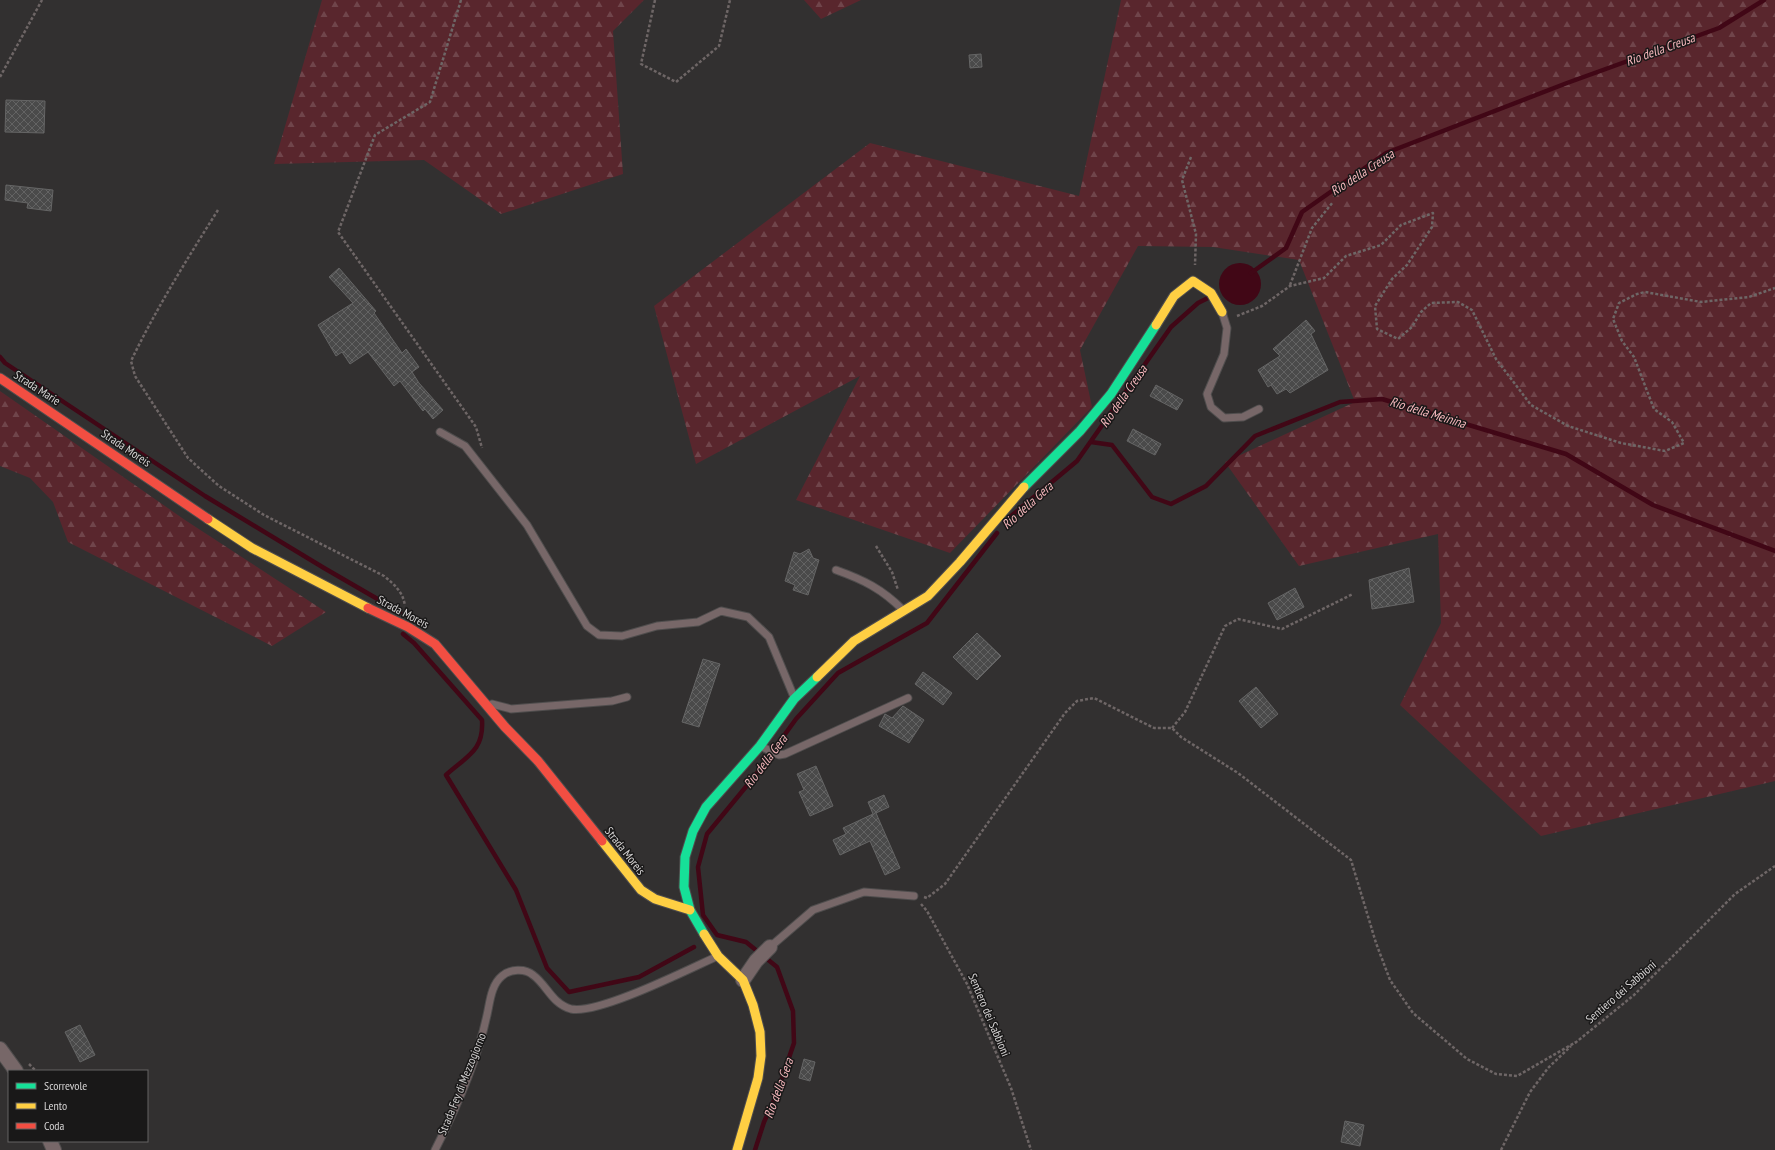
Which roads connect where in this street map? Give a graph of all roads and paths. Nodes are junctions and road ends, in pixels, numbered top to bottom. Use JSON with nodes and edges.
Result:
{"nodes":[{"id":1,"x":42,"y":0,"type":"edge"},
{"id":2,"x":461,"y":0,"type":"edge"},
{"id":3,"x":655,"y":0,"type":"edge"},
{"id":4,"x":730,"y":0,"type":"edge"},
{"id":5,"x":0,"y":77,"type":"edge"},
{"id":6,"x":1191,"y":157,"type":"dead end"},
{"id":7,"x":1333,"y":202,"type":"dead end"},
{"id":8,"x":218,"y":210,"type":"dead end"},
{"id":9,"x":1193,"y":281,"type":"junction"},
{"id":10,"x":1290,"y":286,"type":"junction"},
{"id":11,"x":1775,"y":288,"type":"edge"},
{"id":12,"x":1222,"y":312,"type":"junction"},
{"id":13,"x":0,"y":378,"type":"edge"},
{"id":14,"x":1259,"y":409,"type":"dead end"},
{"id":15,"x":62,"y":418,"type":"joint"},
{"id":16,"x":440,"y":432,"type":"dead end"},
{"id":17,"x":490,"y":478,"type":"junction"},
{"id":18,"x":876,"y":546,"type":"dead end"},
{"id":19,"x":836,"y":570,"type":"dead end"},
{"id":20,"x":1353,"y":594,"type":"dead end"},
{"id":21,"x":905,"y":611,"type":"junction"},
{"id":22,"x":408,"y":627,"type":"junction"},
{"id":23,"x":627,"y":697,"type":"dead end"},
{"id":24,"x":794,"y":698,"type":"junction"},
{"id":25,"x":908,"y":698,"type":"dead end"},
{"id":26,"x":485,"y":702,"type":"junction"},
{"id":27,"x":1172,"y":728,"type":"junction"},
{"id":28,"x":760,"y":746,"type":"junction"},
{"id":29,"x":1775,"y":866,"type":"edge"},
{"id":30,"x":914,"y":896,"type":"junction"},
{"id":31,"x":690,"y":910,"type":"junction"},
{"id":32,"x":770,"y":947,"type":"joint"},
{"id":33,"x":718,"y":956,"type":"junction"},
{"id":34,"x":743,"y":980,"type":"junction"},
{"id":35,"x":1576,"y":1042,"type":"junction"},
{"id":36,"x":0,"y":1049,"type":"edge"},
{"id":37,"x":15,"y":1070,"type":"edge"},
{"id":38,"x":435,"y":1150,"type":"edge"},
{"id":39,"x":737,"y":1150,"type":"edge"},
{"id":40,"x":1031,"y":1150,"type":"edge"},
{"id":41,"x":1501,"y":1150,"type":"edge"}],
"edges":[{"from":1,"to":5,"type":"path"},
{"from":2,"to":17,"type":"path"},
{"from":3,"to":4,"type":"path"},
{"from":6,"to":9,"type":"path"},
{"from":7,"to":10,"type":"path"},
{"from":8,"to":22,"type":"path"},
{"from":9,"to":12,"type":"street"},
{"from":9,"to":21,"type":"street"},
{"from":10,"to":11,"type":"path"},
{"from":10,"to":12,"type":"path"},
{"from":12,"to":14,"type":"lane"},
{"from":13,"to":15,"type":"street","name":"Strada Marie"},
{"from":15,"to":22,"type":"street","name":"Strada Moreis"},
{"from":16,"to":17,"type":"lane"},
{"from":17,"to":24,"type":"lane"},
{"from":18,"to":21,"type":"path"},
{"from":19,"to":21,"type":"lane"},
{"from":20,"to":27,"type":"path"},
{"from":21,"to":24,"type":"street"},
{"from":22,"to":26,"type":"street","name":"Strada Moreis"},
{"from":23,"to":26,"type":"lane"},
{"from":24,"to":28,"type":"street"},
{"from":25,"to":28,"type":"lane"},
{"from":26,"to":31,"type":"street","name":"Strada Moreis"},
{"from":27,"to":30,"type":"path"},
{"from":27,"to":35,"type":"path"},
{"from":28,"to":31,"type":"street"},
{"from":29,"to":35,"type":"path","name":"Sentiero dei Sabbioni"},
{"from":30,"to":32,"type":"lane"},
{"from":30,"to":40,"type":"path","name":"Sentiero dei Sabbioni"},
{"from":31,"to":33,"type":"street"},
{"from":32,"to":34,"type":"street"},
{"from":33,"to":34,"type":"street"},
{"from":33,"to":38,"type":"lane","name":"Strada Fey di Mezzogiorno"},
{"from":34,"to":39,"type":"street"},
{"from":35,"to":41,"type":"path","name":"Sentiero dei Sabbioni"},
{"from":36,"to":37,"type":"street"}]}
